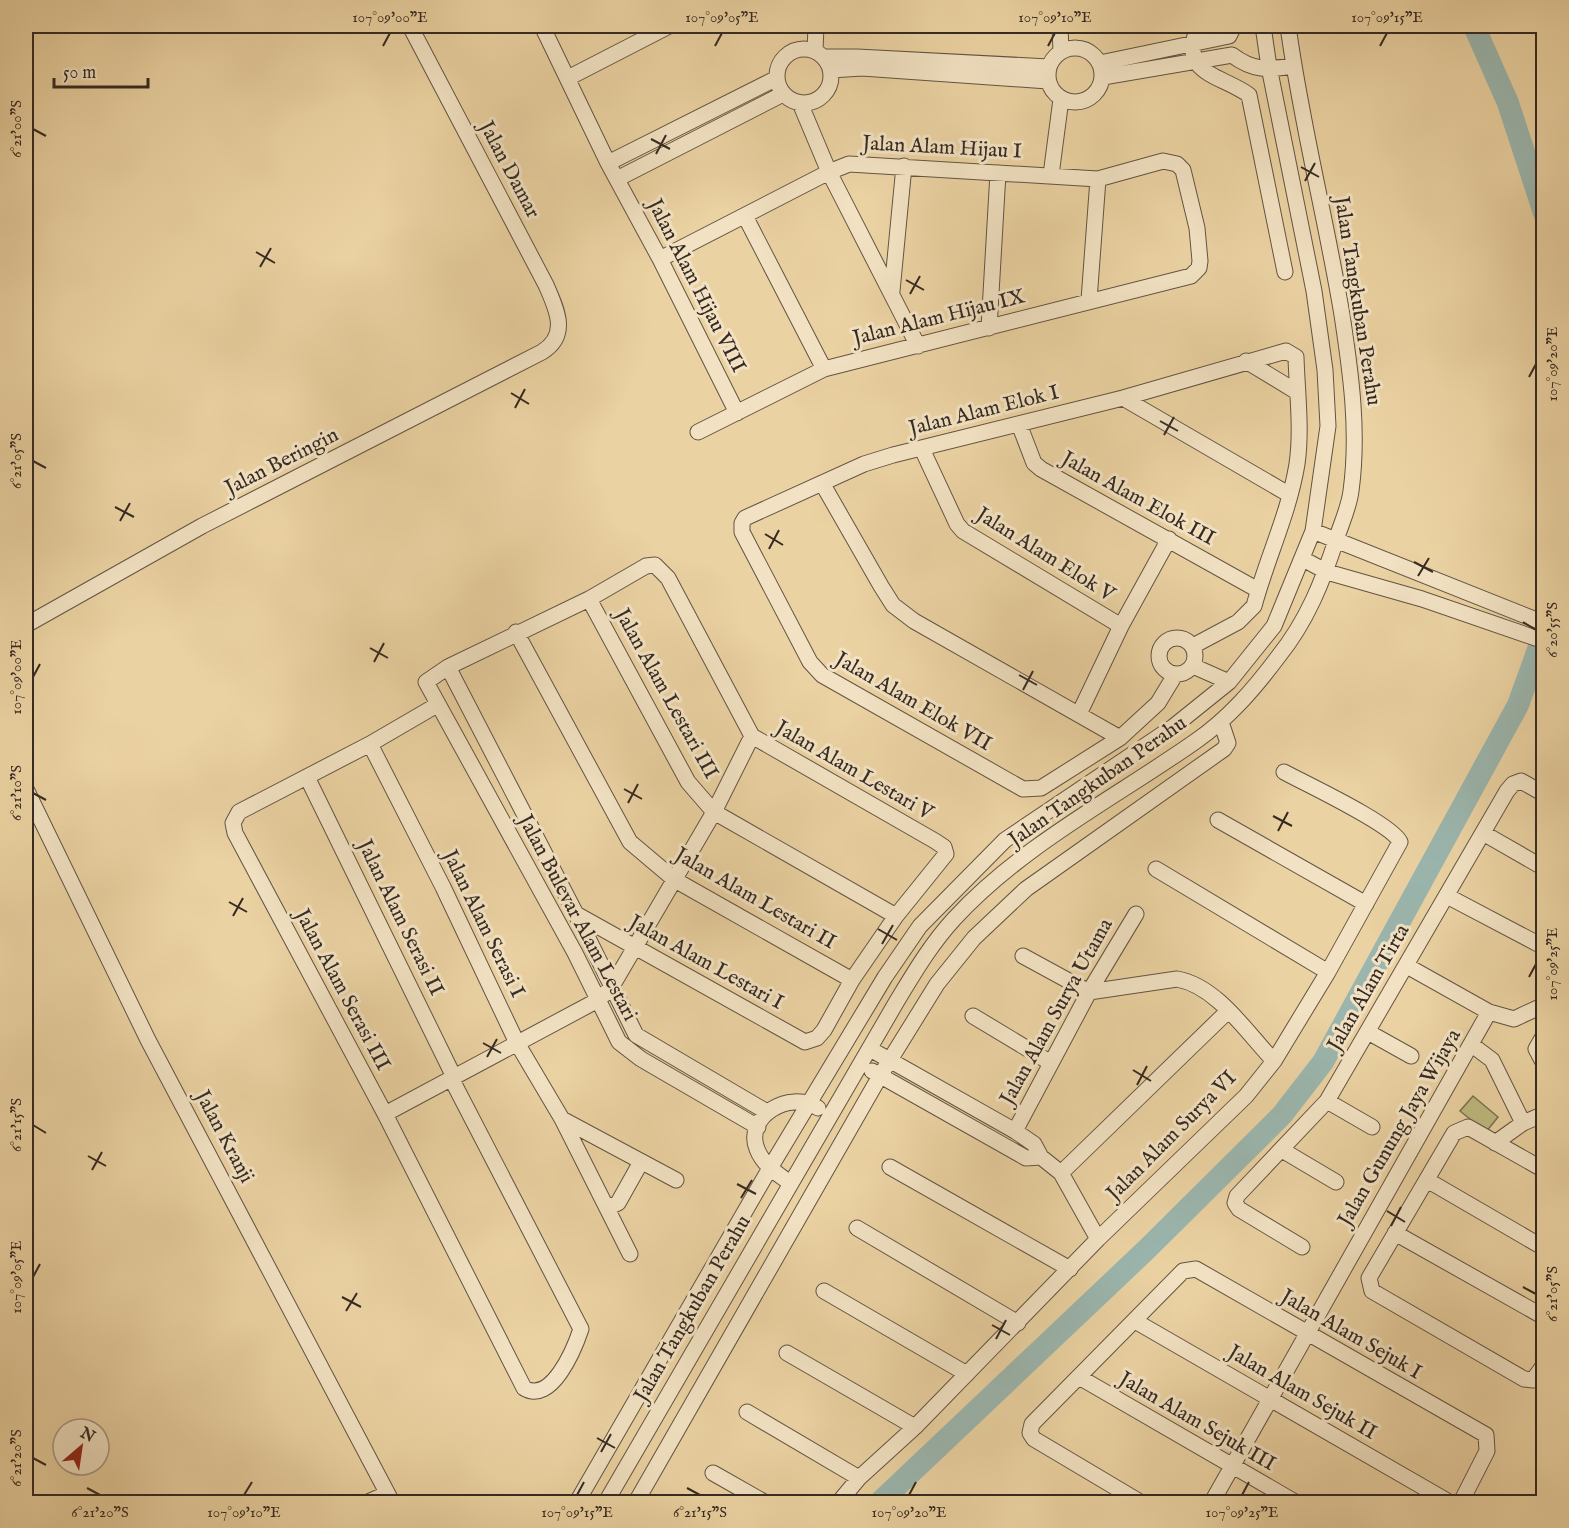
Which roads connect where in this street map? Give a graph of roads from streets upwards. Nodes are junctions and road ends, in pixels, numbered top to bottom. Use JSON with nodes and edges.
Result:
{"nodes":[{"id":1,"x":410,"y":26,"type":"edge"},
{"id":2,"x":542,"y":26,"type":"edge"},
{"id":3,"x":669,"y":26,"type":"edge"},
{"id":4,"x":816,"y":26,"type":"edge"},
{"id":5,"x":1060,"y":26,"type":"edge"},
{"id":6,"x":1199,"y":26,"type":"edge"},
{"id":7,"x":1263,"y":26,"type":"edge"},
{"id":8,"x":1288,"y":26,"type":"edge"},
{"id":9,"x":653,"y":29,"type":"edge"},
{"id":10,"x":1231,"y":31,"type":"edge"},
{"id":11,"x":1193,"y":43,"type":"junction"},
{"id":12,"x":1061,"y":52,"type":"junction"},
{"id":13,"x":1232,"y":55,"type":"junction"},
{"id":14,"x":823,"y":60,"type":"junction"},
{"id":15,"x":1196,"y":60,"type":"junction"},
{"id":16,"x":1293,"y":66,"type":"junction"},
{"id":17,"x":1101,"y":70,"type":"junction"},
{"id":18,"x":1269,"y":70,"type":"junction"},
{"id":19,"x":1048,"y":74,"type":"junction"},
{"id":20,"x":568,"y":78,"type":"junction"},
{"id":21,"x":777,"y":78,"type":"junction"},
{"id":22,"x":783,"y":94,"type":"junction"},
{"id":23,"x":1061,"y":99,"type":"junction"},
{"id":24,"x":800,"y":103,"type":"junction"},
{"id":25,"x":608,"y":164,"type":"junction"},
{"id":26,"x":904,"y":166,"type":"junction"},
{"id":27,"x":829,"y":172,"type":"junction"},
{"id":28,"x":998,"y":173,"type":"junction"},
{"id":29,"x":1051,"y":175,"type":"junction"},
{"id":30,"x":617,"y":179,"type":"junction"},
{"id":31,"x":1098,"y":179,"type":"junction"},
{"id":32,"x":746,"y":216,"type":"junction"},
{"id":33,"x":660,"y":259,"type":"junction"},
{"id":34,"x":1199,"y":268,"type":"joint"},
{"id":35,"x":1285,"y":272,"type":"dead end"},
{"id":36,"x":1314,"y":288,"type":"junction"},
{"id":37,"x":1337,"y":289,"type":"junction"},
{"id":38,"x":892,"y":291,"type":"junction"},
{"id":39,"x":1089,"y":300,"type":"junction"},
{"id":40,"x":989,"y":328,"type":"junction"},
{"id":41,"x":557,"y":337,"type":"joint"},
{"id":42,"x":918,"y":346,"type":"junction"},
{"id":43,"x":1246,"y":361,"type":"junction"},
{"id":44,"x":824,"y":369,"type":"junction"},
{"id":45,"x":1297,"y":392,"type":"junction"},
{"id":46,"x":1123,"y":398,"type":"junction"},
{"id":47,"x":737,"y":413,"type":"junction"},
{"id":48,"x":1019,"y":424,"type":"junction"},
{"id":49,"x":698,"y":432,"type":"dead end"},
{"id":50,"x":922,"y":449,"type":"junction"},
{"id":51,"x":822,"y":483,"type":"junction"},
{"id":52,"x":1290,"y":495,"type":"junction"},
{"id":53,"x":742,"y":523,"type":"joint"},
{"id":54,"x":1313,"y":531,"type":"junction"},
{"id":55,"x":1169,"y":540,"type":"junction"},
{"id":56,"x":1336,"y":540,"type":"junction"},
{"id":57,"x":1304,"y":559,"type":"junction"},
{"id":58,"x":1327,"y":572,"type":"junction"},
{"id":59,"x":1427,"y":577,"type":"junction"},
{"id":60,"x":1258,"y":590,"type":"junction"},
{"id":61,"x":589,"y":599,"type":"junction"},
{"id":62,"x":1422,"y":599,"type":"junction"},
{"id":63,"x":1544,"y":623,"type":"edge"},
{"id":64,"x":26,"y":625,"type":"edge"},
{"id":65,"x":1121,"y":626,"type":"junction"},
{"id":66,"x":516,"y":632,"type":"junction"},
{"id":67,"x":1544,"y":641,"type":"edge"},
{"id":68,"x":1193,"y":646,"type":"junction"},
{"id":69,"x":1193,"y":666,"type":"junction"},
{"id":70,"x":448,"y":667,"type":"junction"},
{"id":71,"x":1175,"y":675,"type":"junction"},
{"id":72,"x":1229,"y":682,"type":"junction"},
{"id":73,"x":437,"y":705,"type":"junction"},
{"id":74,"x":1079,"y":714,"type":"junction"},
{"id":75,"x":1221,"y":722,"type":"junction"},
{"id":76,"x":752,"y":736,"type":"junction"},
{"id":77,"x":1119,"y":738,"type":"junction"},
{"id":78,"x":370,"y":744,"type":"junction"},
{"id":79,"x":1284,"y":772,"type":"dead end"},
{"id":80,"x":307,"y":777,"type":"junction"},
{"id":81,"x":1082,"y":786,"type":"junction"},
{"id":82,"x":26,"y":789,"type":"edge"},
{"id":83,"x":1544,"y":794,"type":"edge"},
{"id":84,"x":1097,"y":804,"type":"junction"},
{"id":85,"x":714,"y":812,"type":"junction"},
{"id":86,"x":1218,"y":820,"type":"dead end"},
{"id":87,"x":1483,"y":833,"type":"junction"},
{"id":88,"x":1012,"y":867,"type":"junction"},
{"id":89,"x":1156,"y":868,"type":"dead end"},
{"id":90,"x":1544,"y":868,"type":"edge"},
{"id":91,"x":675,"y":880,"type":"junction"},
{"id":92,"x":1026,"y":889,"type":"junction"},
{"id":93,"x":1447,"y":896,"type":"junction"},
{"id":94,"x":1366,"y":904,"type":"junction"},
{"id":95,"x":576,"y":914,"type":"junction"},
{"id":96,"x":1136,"y":914,"type":"dead end"},
{"id":97,"x":896,"y":916,"type":"junction"},
{"id":98,"x":1540,"y":945,"type":"dead end"},
{"id":99,"x":635,"y":946,"type":"junction"},
{"id":100,"x":1023,"y":956,"type":"dead end"},
{"id":101,"x":1407,"y":966,"type":"junction"},
{"id":102,"x":1328,"y":972,"type":"junction"},
{"id":103,"x":852,"y":980,"type":"junction"},
{"id":104,"x":611,"y":988,"type":"junction"},
{"id":105,"x":1089,"y":992,"type":"junction"},
{"id":106,"x":598,"y":999,"type":"junction"},
{"id":107,"x":1544,"y":1005,"type":"edge"},
{"id":108,"x":1227,"y":1012,"type":"junction"},
{"id":109,"x":1489,"y":1012,"type":"junction"},
{"id":110,"x":974,"y":1016,"type":"dead end"},
{"id":111,"x":1368,"y":1032,"type":"junction"},
{"id":112,"x":1541,"y":1038,"type":"edge"},
{"id":113,"x":517,"y":1042,"type":"junction"},
{"id":114,"x":1472,"y":1045,"type":"junction"},
{"id":115,"x":870,"y":1049,"type":"junction"},
{"id":116,"x":1411,"y":1056,"type":"dead end"},
{"id":117,"x":890,"y":1060,"type":"junction"},
{"id":118,"x":1274,"y":1061,"type":"junction"},
{"id":119,"x":1051,"y":1063,"type":"junction"},
{"id":120,"x":1544,"y":1064,"type":"edge"},
{"id":121,"x":860,"y":1065,"type":"junction"},
{"id":122,"x":880,"y":1076,"type":"junction"},
{"id":123,"x":453,"y":1077,"type":"junction"},
{"id":124,"x":940,"y":1089,"type":"junction"},
{"id":125,"x":1327,"y":1101,"type":"junction"},
{"id":126,"x":810,"y":1103,"type":"junction"},
{"id":127,"x":931,"y":1104,"type":"junction"},
{"id":128,"x":762,"y":1109,"type":"junction"},
{"id":129,"x":384,"y":1114,"type":"junction"},
{"id":130,"x":1544,"y":1114,"type":"edge"},
{"id":131,"x":830,"y":1115,"type":"junction"},
{"id":132,"x":562,"y":1119,"type":"junction"},
{"id":133,"x":1523,"y":1123,"type":"junction"},
{"id":134,"x":753,"y":1124,"type":"junction"},
{"id":135,"x":1372,"y":1127,"type":"dead end"},
{"id":136,"x":1015,"y":1131,"type":"junction"},
{"id":137,"x":1495,"y":1143,"type":"junction"},
{"id":138,"x":1282,"y":1150,"type":"junction"},
{"id":139,"x":1041,"y":1157,"type":"junction"},
{"id":140,"x":641,"y":1162,"type":"junction"},
{"id":141,"x":891,"y":1167,"type":"dead end"},
{"id":142,"x":770,"y":1168,"type":"junction"},
{"id":143,"x":1544,"y":1170,"type":"edge"},
{"id":144,"x":1061,"y":1173,"type":"junction"},
{"id":145,"x":676,"y":1180,"type":"dead end"},
{"id":146,"x":1427,"y":1180,"type":"junction"},
{"id":147,"x":1336,"y":1182,"type":"dead end"},
{"id":148,"x":790,"y":1183,"type":"junction"},
{"id":149,"x":607,"y":1208,"type":"junction"},
{"id":150,"x":857,"y":1228,"type":"dead end"},
{"id":151,"x":1395,"y":1233,"type":"junction"},
{"id":152,"x":1098,"y":1239,"type":"junction"},
{"id":153,"x":1302,"y":1247,"type":"dead end"},
{"id":154,"x":1544,"y":1248,"type":"edge"},
{"id":155,"x":630,"y":1254,"type":"dead end"},
{"id":156,"x":1070,"y":1269,"type":"junction"},
{"id":157,"x":824,"y":1291,"type":"dead end"},
{"id":158,"x":1544,"y":1317,"type":"edge"},
{"id":159,"x":1134,"y":1321,"type":"junction"},
{"id":160,"x":1018,"y":1323,"type":"junction"},
{"id":161,"x":1306,"y":1334,"type":"junction"},
{"id":162,"x":693,"y":1351,"type":"junction"},
{"id":163,"x":787,"y":1353,"type":"dead end"},
{"id":164,"x":1544,"y":1365,"type":"edge"},
{"id":165,"x":967,"y":1374,"type":"junction"},
{"id":166,"x":1079,"y":1377,"type":"junction"},
{"id":167,"x":705,"y":1379,"type":"junction"},
{"id":168,"x":673,"y":1385,"type":"junction"},
{"id":169,"x":524,"y":1388,"type":"joint"},
{"id":170,"x":1270,"y":1399,"type":"junction"},
{"id":171,"x":747,"y":1412,"type":"dead end"},
{"id":172,"x":915,"y":1427,"type":"junction"},
{"id":173,"x":1232,"y":1466,"type":"junction"},
{"id":174,"x":713,"y":1473,"type":"dead end"},
{"id":175,"x":860,"y":1478,"type":"junction"},
{"id":176,"x":389,"y":1498,"type":"edge"},
{"id":177,"x":368,"y":1503,"type":"edge"},
{"id":178,"x":577,"y":1503,"type":"edge"},
{"id":179,"x":606,"y":1503,"type":"edge"},
{"id":180,"x":636,"y":1503,"type":"edge"},
{"id":181,"x":764,"y":1503,"type":"edge"},
{"id":182,"x":839,"y":1503,"type":"edge"},
{"id":183,"x":1140,"y":1503,"type":"edge"},
{"id":184,"x":1212,"y":1503,"type":"edge"},
{"id":185,"x":1295,"y":1503,"type":"edge"},
{"id":186,"x":1449,"y":1503,"type":"edge"},
{"id":187,"x":1461,"y":1503,"type":"edge"}],
"edges":[{"from":1,"to":41,"type":"street","name":"Jalan Damar"},
{"from":2,"to":20,"type":"street","name":"Jalan Alam Hijau VIII"},
{"from":3,"to":9,"type":"street"},
{"from":4,"to":14,"type":"street"},
{"from":5,"to":12,"type":"street"},
{"from":6,"to":11,"type":"street"},
{"from":7,"to":18,"type":"street","name":"Jalan Tangkuban Perahu"},
{"from":8,"to":16,"type":"street","name":"Jalan Tangkuban Perahu"},
{"from":9,"to":20,"type":"street"},
{"from":10,"to":11,"type":"street"},
{"from":10,"to":13,"type":"street"},
{"from":11,"to":15,"type":"street"},
{"from":11,"to":17,"type":"street"},
{"from":12,"to":17,"type":"street"},
{"from":12,"to":19,"type":"street"},
{"from":13,"to":15,"type":"street"},
{"from":13,"to":18,"type":"street"},
{"from":14,"to":19,"type":"street"},
{"from":14,"to":21,"type":"street"},
{"from":14,"to":24,"type":"street"},
{"from":15,"to":17,"type":"street"},
{"from":15,"to":35,"type":"street"},
{"from":16,"to":18,"type":"street"},
{"from":16,"to":37,"type":"street","name":"Jalan Tangkuban Perahu"},
{"from":17,"to":23,"type":"street"},
{"from":18,"to":36,"type":"street","name":"Jalan Tangkuban Perahu"},
{"from":19,"to":23,"type":"street"},
{"from":20,"to":25,"type":"street","name":"Jalan Alam Hijau VIII"},
{"from":21,"to":22,"type":"street"},
{"from":21,"to":25,"type":"street"},
{"from":22,"to":24,"type":"street"},
{"from":22,"to":30,"type":"street"},
{"from":23,"to":29,"type":"street"},
{"from":24,"to":27,"type":"street"},
{"from":25,"to":30,"type":"street","name":"Jalan Alam Hijau VIII"},
{"from":26,"to":27,"type":"street","name":"Jalan Alam Hijau I"},
{"from":26,"to":28,"type":"street","name":"Jalan Alam Hijau I"},
{"from":26,"to":38,"type":"street"},
{"from":27,"to":32,"type":"street","name":"Jalan Alam Hijau I"},
{"from":27,"to":38,"type":"street"},
{"from":28,"to":29,"type":"street","name":"Jalan Alam Hijau I"},
{"from":28,"to":40,"type":"street"},
{"from":29,"to":31,"type":"street","name":"Jalan Alam Hijau I"},
{"from":30,"to":33,"type":"street","name":"Jalan Alam Hijau VIII"},
{"from":31,"to":34,"type":"street","name":"Jalan Alam Hijau I"},
{"from":31,"to":39,"type":"street"},
{"from":32,"to":33,"type":"street","name":"Jalan Alam Hijau I"},
{"from":32,"to":44,"type":"street"},
{"from":33,"to":47,"type":"street","name":"Jalan Alam Hijau VIII"},
{"from":34,"to":39,"type":"street","name":"Jalan Alam Hijau IX"},
{"from":36,"to":37,"type":"street"},
{"from":36,"to":54,"type":"street","name":"Jalan Tangkuban Perahu"},
{"from":37,"to":56,"type":"street","name":"Jalan Tangkuban Perahu"},
{"from":38,"to":42,"type":"street"},
{"from":39,"to":40,"type":"street","name":"Jalan Alam Hijau IX"},
{"from":40,"to":42,"type":"street","name":"Jalan Alam Hijau IX"},
{"from":41,"to":64,"type":"street","name":"Jalan Beringin"},
{"from":42,"to":44,"type":"street","name":"Jalan Alam Hijau IX"},
{"from":43,"to":45,"type":"street"},
{"from":43,"to":45,"type":"street","name":"Jalan Alam Elok I"},
{"from":43,"to":46,"type":"street","name":"Jalan Alam Elok I"},
{"from":44,"to":47,"type":"street","name":"Jalan Alam Hijau IX"},
{"from":45,"to":52,"type":"street"},
{"from":46,"to":48,"type":"street","name":"Jalan Alam Elok I"},
{"from":46,"to":52,"type":"street"},
{"from":47,"to":49,"type":"street","name":"Jalan Alam Hijau IX"},
{"from":48,"to":50,"type":"street","name":"Jalan Alam Elok I"},
{"from":48,"to":55,"type":"street","name":"Jalan Alam Elok III"},
{"from":50,"to":51,"type":"street","name":"Jalan Alam Elok I"},
{"from":50,"to":65,"type":"street","name":"Jalan Alam Elok V"},
{"from":51,"to":53,"type":"street","name":"Jalan Alam Elok I"},
{"from":51,"to":74,"type":"street"},
{"from":52,"to":60,"type":"street"},
{"from":53,"to":77,"type":"street","name":"Jalan Alam Elok VII"},
{"from":54,"to":56,"type":"street"},
{"from":54,"to":57,"type":"street","name":"Jalan Tangkuban Perahu"},
{"from":55,"to":60,"type":"street","name":"Jalan Alam Elok III"},
{"from":55,"to":65,"type":"street"},
{"from":56,"to":58,"type":"street","name":"Jalan Tangkuban Perahu"},
{"from":56,"to":59,"type":"street"},
{"from":57,"to":58,"type":"street"},
{"from":57,"to":72,"type":"street","name":"Jalan Tangkuban Perahu"},
{"from":58,"to":62,"type":"street"},
{"from":58,"to":75,"type":"street","name":"Jalan Tangkuban Perahu"},
{"from":59,"to":62,"type":"street"},
{"from":59,"to":63,"type":"street"},
{"from":60,"to":68,"type":"street"},
{"from":61,"to":66,"type":"street"},
{"from":61,"to":76,"type":"street","name":"Jalan Alam Lestari V"},
{"from":61,"to":85,"type":"street","name":"Jalan Alam Lestari III"},
{"from":62,"to":67,"type":"street"},
{"from":65,"to":74,"type":"street"},
{"from":66,"to":70,"type":"street"},
{"from":66,"to":91,"type":"street","name":"Jalan Alam Lestari II"},
{"from":68,"to":69,"type":"street"},
{"from":68,"to":71,"type":"street"},
{"from":69,"to":71,"type":"street"},
{"from":69,"to":72,"type":"street"},
{"from":70,"to":73,"type":"street","name":"Jalan Bulevar Alam Lestari"},
{"from":70,"to":95,"type":"street","name":"Jalan Bulevar Alam Lestari"},
{"from":71,"to":77,"type":"street"},
{"from":72,"to":81,"type":"street","name":"Jalan Tangkuban Perahu"},
{"from":73,"to":78,"type":"street","name":"Jalan Alam Serasi III"},
{"from":73,"to":106,"type":"street","name":"Jalan Bulevar Alam Lestari"},
{"from":74,"to":77,"type":"street"},
{"from":75,"to":84,"type":"street","name":"Jalan Tangkuban Perahu"},
{"from":75,"to":92,"type":"street"},
{"from":76,"to":85,"type":"street"},
{"from":76,"to":97,"type":"street","name":"Jalan Alam Lestari V"},
{"from":78,"to":80,"type":"street","name":"Jalan Alam Serasi III"},
{"from":78,"to":113,"type":"street","name":"Jalan Alam Serasi I"},
{"from":79,"to":94,"type":"street","name":"Jalan Alam Surya VI"},
{"from":80,"to":123,"type":"street","name":"Jalan Alam Serasi II"},
{"from":80,"to":129,"type":"street","name":"Jalan Alam Serasi III"},
{"from":81,"to":84,"type":"street"},
{"from":81,"to":126,"type":"street","name":"Jalan Tangkuban Perahu"},
{"from":82,"to":176,"type":"street","name":"Jalan Kranji"},
{"from":83,"to":87,"type":"street","name":"Jalan Alam Tirta"},
{"from":84,"to":88,"type":"street","name":"Jalan Tangkuban Perahu"},
{"from":85,"to":91,"type":"street"},
{"from":85,"to":97,"type":"street","name":"Jalan Alam Lestari III"},
{"from":86,"to":94,"type":"street"},
{"from":87,"to":90,"type":"street"},
{"from":87,"to":93,"type":"street","name":"Jalan Alam Tirta"},
{"from":88,"to":92,"type":"street"},
{"from":88,"to":115,"type":"street","name":"Jalan Tangkuban Perahu"},
{"from":89,"to":102,"type":"street"},
{"from":91,"to":99,"type":"street"},
{"from":91,"to":103,"type":"street","name":"Jalan Alam Lestari II"},
{"from":92,"to":117,"type":"street"},
{"from":93,"to":98,"type":"street"},
{"from":93,"to":101,"type":"street","name":"Jalan Alam Tirta"},
{"from":94,"to":102,"type":"street","name":"Jalan Alam Surya VI"},
{"from":95,"to":99,"type":"street","name":"Jalan Alam Lestari I"},
{"from":95,"to":104,"type":"street","name":"Jalan Bulevar Alam Lestari"},
{"from":96,"to":105,"type":"street","name":"Jalan Alam Surya Utama"},
{"from":97,"to":103,"type":"street"},
{"from":99,"to":103,"type":"street","name":"Jalan Alam Lestari I"},
{"from":99,"to":104,"type":"street"},
{"from":100,"to":105,"type":"street"},
{"from":101,"to":109,"type":"street"},
{"from":101,"to":111,"type":"street","name":"Jalan Alam Tirta"},
{"from":102,"to":118,"type":"street","name":"Jalan Alam Surya VI"},
{"from":104,"to":106,"type":"street"},
{"from":104,"to":128,"type":"street","name":"Jalan Bulevar Alam Lestari"},
{"from":105,"to":108,"type":"street"},
{"from":105,"to":119,"type":"street","name":"Jalan Alam Surya Utama"},
{"from":106,"to":113,"type":"street"},
{"from":106,"to":134,"type":"street","name":"Jalan Bulevar Alam Lestari"},
{"from":107,"to":109,"type":"street"},
{"from":108,"to":118,"type":"street"},
{"from":108,"to":144,"type":"street"},
{"from":109,"to":114,"type":"street","name":"Jalan Gunung Jaya Wijaya"},
{"from":110,"to":119,"type":"street"},
{"from":111,"to":116,"type":"street"},
{"from":111,"to":125,"type":"street","name":"Jalan Alam Tirta"},
{"from":112,"to":120,"type":"street"},
{"from":113,"to":123,"type":"street"},
{"from":113,"to":132,"type":"street","name":"Jalan Alam Serasi I"},
{"from":114,"to":133,"type":"street"},
{"from":114,"to":161,"type":"street","name":"Jalan Gunung Jaya Wijaya"},
{"from":115,"to":117,"type":"street"},
{"from":115,"to":121,"type":"street","name":"Jalan Tangkuban Perahu"},
{"from":117,"to":122,"type":"street"},
{"from":117,"to":124,"type":"street"},
{"from":118,"to":152,"type":"street","name":"Jalan Alam Surya VI"},
{"from":119,"to":136,"type":"street","name":"Jalan Alam Surya Utama"},
{"from":121,"to":122,"type":"street"},
{"from":121,"to":131,"type":"street","name":"Jalan Tangkuban Perahu"},
{"from":122,"to":127,"type":"street"},
{"from":122,"to":167,"type":"street"},
{"from":123,"to":129,"type":"street"},
{"from":123,"to":169,"type":"street","name":"Jalan Alam Serasi II"},
{"from":124,"to":127,"type":"street"},
{"from":124,"to":136,"type":"street"},
{"from":125,"to":135,"type":"street"},
{"from":125,"to":138,"type":"street","name":"Jalan Alam Tirta"},
{"from":126,"to":128,"type":"street"},
{"from":126,"to":131,"type":"street"},
{"from":126,"to":142,"type":"street","name":"Jalan Tangkuban Perahu"},
{"from":127,"to":139,"type":"street"},
{"from":128,"to":134,"type":"street"},
{"from":129,"to":169,"type":"street","name":"Jalan Alam Serasi III"},
{"from":130,"to":133,"type":"street"},
{"from":131,"to":148,"type":"street","name":"Jalan Tangkuban Perahu"},
{"from":132,"to":140,"type":"street"},
{"from":132,"to":149,"type":"street","name":"Jalan Alam Serasi I"},
{"from":133,"to":137,"type":"street"},
{"from":134,"to":142,"type":"street"},
{"from":136,"to":139,"type":"street"},
{"from":137,"to":143,"type":"street"},
{"from":137,"to":146,"type":"street"},
{"from":138,"to":147,"type":"street"},
{"from":138,"to":153,"type":"street","name":"Jalan Alam Tirta"},
{"from":139,"to":144,"type":"street"},
{"from":140,"to":145,"type":"street"},
{"from":140,"to":149,"type":"street"},
{"from":141,"to":156,"type":"street"},
{"from":142,"to":148,"type":"street"},
{"from":142,"to":178,"type":"street","name":"Jalan Tangkuban Perahu"},
{"from":144,"to":152,"type":"street"},
{"from":146,"to":151,"type":"street"},
{"from":146,"to":154,"type":"street"},
{"from":148,"to":162,"type":"street","name":"Jalan Tangkuban Perahu"},
{"from":149,"to":155,"type":"street","name":"Jalan Alam Serasi I"},
{"from":150,"to":160,"type":"street"},
{"from":151,"to":158,"type":"street"},
{"from":151,"to":164,"type":"street"},
{"from":152,"to":156,"type":"street","name":"Jalan Alam Surya VI"},
{"from":156,"to":160,"type":"street","name":"Jalan Alam Surya VI"},
{"from":157,"to":165,"type":"street"},
{"from":159,"to":161,"type":"street","name":"Jalan Alam Sejuk I"},
{"from":159,"to":166,"type":"street"},
{"from":159,"to":170,"type":"street","name":"Jalan Alam Sejuk II"},
{"from":160,"to":165,"type":"street","name":"Jalan Alam Surya VI"},
{"from":161,"to":170,"type":"street","name":"Jalan Gunung Jaya Wijaya"},
{"from":161,"to":187,"type":"street","name":"Jalan Alam Sejuk I"},
{"from":162,"to":167,"type":"street"},
{"from":162,"to":168,"type":"street","name":"Jalan Tangkuban Perahu"},
{"from":163,"to":172,"type":"street"},
{"from":165,"to":172,"type":"street","name":"Jalan Alam Surya VI"},
{"from":166,"to":173,"type":"street","name":"Jalan Alam Sejuk III"},
{"from":166,"to":183,"type":"street"},
{"from":167,"to":168,"type":"street"},
{"from":167,"to":180,"type":"street"},
{"from":168,"to":179,"type":"street","name":"Jalan Tangkuban Perahu"},
{"from":170,"to":173,"type":"street","name":"Jalan Gunung Jaya Wijaya"},
{"from":170,"to":186,"type":"street","name":"Jalan Alam Sejuk II"},
{"from":171,"to":175,"type":"street"},
{"from":172,"to":175,"type":"street","name":"Jalan Alam Surya VI"},
{"from":173,"to":184,"type":"street","name":"Jalan Gunung Jaya Wijaya"},
{"from":173,"to":185,"type":"street","name":"Jalan Alam Sejuk III"},
{"from":174,"to":181,"type":"street"},
{"from":175,"to":182,"type":"street","name":"Jalan Alam Surya VI"},
{"from":176,"to":177,"type":"street"}]}
